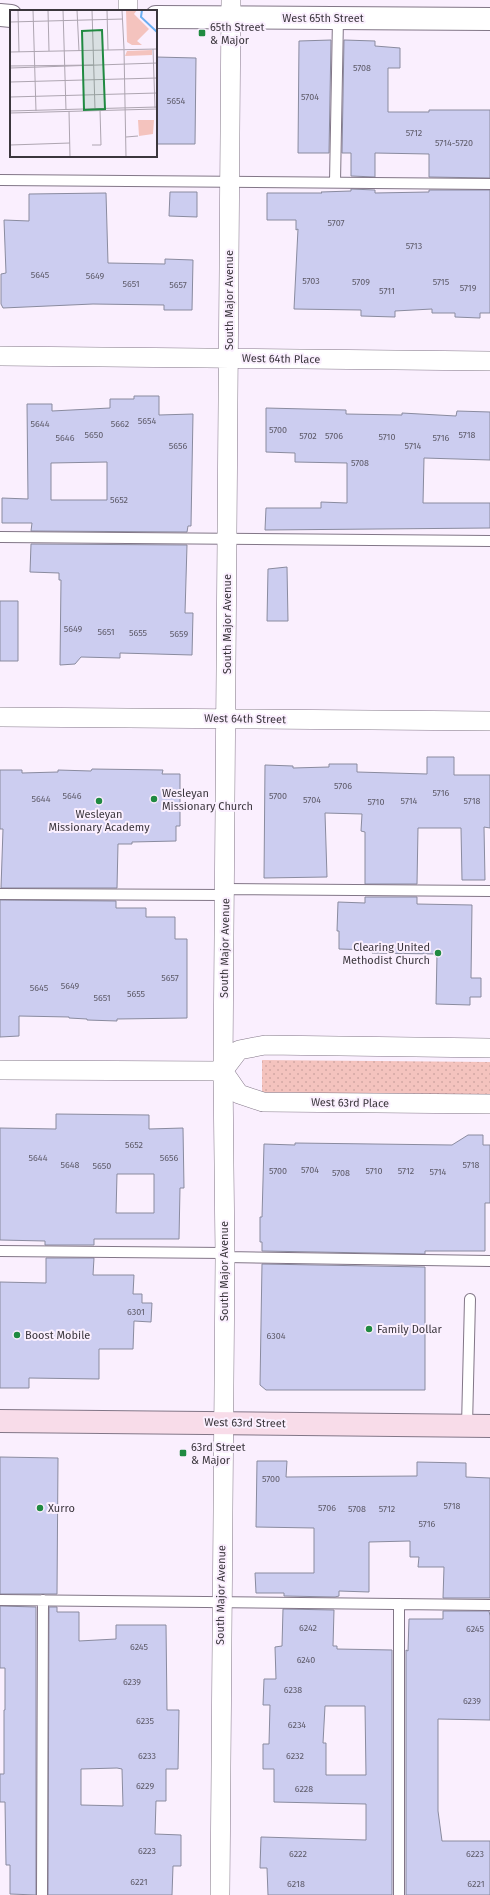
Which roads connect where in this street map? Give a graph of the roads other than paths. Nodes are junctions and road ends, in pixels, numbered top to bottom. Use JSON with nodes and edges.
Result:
{"nodes":[{"id":1,"x":231,"y":9,"type":"edge"},
{"id":2,"x":157,"y":17,"type":"edge"},
{"id":3,"x":338,"y":18,"type":"junction"},
{"id":4,"x":490,"y":20,"type":"edge"},
{"id":5,"x":0,"y":180,"type":"edge"},
{"id":6,"x":230,"y":182,"type":"junction"},
{"id":7,"x":335,"y":182,"type":"junction"},
{"id":8,"x":490,"y":184,"type":"edge"},
{"id":9,"x":0,"y":356,"type":"edge"},
{"id":10,"x":229,"y":358,"type":"junction"},
{"id":11,"x":490,"y":361,"type":"edge"},
{"id":12,"x":0,"y":538,"type":"edge"},
{"id":13,"x":228,"y":539,"type":"junction"},
{"id":14,"x":490,"y":541,"type":"edge"},
{"id":15,"x":0,"y":717,"type":"edge"},
{"id":16,"x":227,"y":719,"type":"junction"},
{"id":17,"x":490,"y":721,"type":"edge"},
{"id":18,"x":490,"y":891,"type":"edge"},
{"id":19,"x":225,"y":892,"type":"junction"},
{"id":20,"x":0,"y":894,"type":"edge"},
{"id":21,"x":490,"y":1048,"type":"edge"},
{"id":22,"x":0,"y":1070,"type":"edge"},
{"id":23,"x":224,"y":1071,"type":"junction"},
{"id":24,"x":490,"y":1104,"type":"edge"},
{"id":25,"x":0,"y":1251,"type":"edge"},
{"id":26,"x":225,"y":1255,"type":"junction"},
{"id":27,"x":490,"y":1260,"type":"edge"},
{"id":28,"x":470,"y":1299,"type":"dead end"},
{"id":29,"x":0,"y":1421,"type":"edge"},
{"id":30,"x":224,"y":1423,"type":"junction"},
{"id":31,"x":467,"y":1426,"type":"junction"},
{"id":32,"x":490,"y":1426,"type":"edge"},
{"id":33,"x":0,"y":1600,"type":"edge"},
{"id":34,"x":43,"y":1600,"type":"junction"},
{"id":35,"x":221,"y":1602,"type":"junction"},
{"id":36,"x":399,"y":1604,"type":"junction"},
{"id":37,"x":490,"y":1605,"type":"edge"},
{"id":38,"x":42,"y":1895,"type":"edge"},
{"id":39,"x":220,"y":1895,"type":"edge"},
{"id":40,"x":399,"y":1895,"type":"edge"}],
"edges":[{"from":1,"to":2,"type":"street","name":"West 65th Street"},
{"from":1,"to":3,"type":"street","name":"West 65th Street"},
{"from":1,"to":6,"type":"street","name":"South Major Avenue"},
{"from":3,"to":4,"type":"street","name":"West 65th Street"},
{"from":3,"to":7,"type":"lane"},
{"from":5,"to":6,"type":"lane"},
{"from":6,"to":7,"type":"lane"},
{"from":6,"to":10,"type":"street","name":"South Major Avenue"},
{"from":7,"to":8,"type":"lane"},
{"from":9,"to":10,"type":"street","name":"West 64th Place"},
{"from":10,"to":11,"type":"street","name":"West 64th Place"},
{"from":10,"to":13,"type":"street","name":"South Major Avenue"},
{"from":12,"to":13,"type":"lane"},
{"from":13,"to":14,"type":"lane"},
{"from":13,"to":16,"type":"street","name":"South Major Avenue"},
{"from":15,"to":16,"type":"street","name":"West 64th Street"},
{"from":16,"to":17,"type":"street","name":"West 64th Street"},
{"from":16,"to":19,"type":"street","name":"South Major Avenue"},
{"from":18,"to":19,"type":"lane"},
{"from":19,"to":20,"type":"lane"},
{"from":19,"to":23,"type":"street","name":"South Major Avenue"},
{"from":21,"to":23,"type":"street"},
{"from":22,"to":23,"type":"street"},
{"from":23,"to":24,"type":"street","name":"West 63rd Place"},
{"from":23,"to":26,"type":"street","name":"South Major Avenue"},
{"from":25,"to":26,"type":"lane"},
{"from":26,"to":27,"type":"lane"},
{"from":26,"to":30,"type":"street","name":"South Major Avenue"},
{"from":28,"to":31,"type":"lane"},
{"from":29,"to":30,"type":"main road","name":"West 63rd Street"},
{"from":30,"to":31,"type":"main road","name":"West 63rd Street"},
{"from":30,"to":35,"type":"street","name":"South Major Avenue"},
{"from":31,"to":32,"type":"main road","name":"West 63rd Street"},
{"from":33,"to":34,"type":"lane"},
{"from":34,"to":35,"type":"lane"},
{"from":34,"to":38,"type":"lane"},
{"from":35,"to":36,"type":"lane"},
{"from":35,"to":39,"type":"street","name":"South Major Avenue"},
{"from":36,"to":37,"type":"lane"},
{"from":36,"to":40,"type":"lane"}]}
